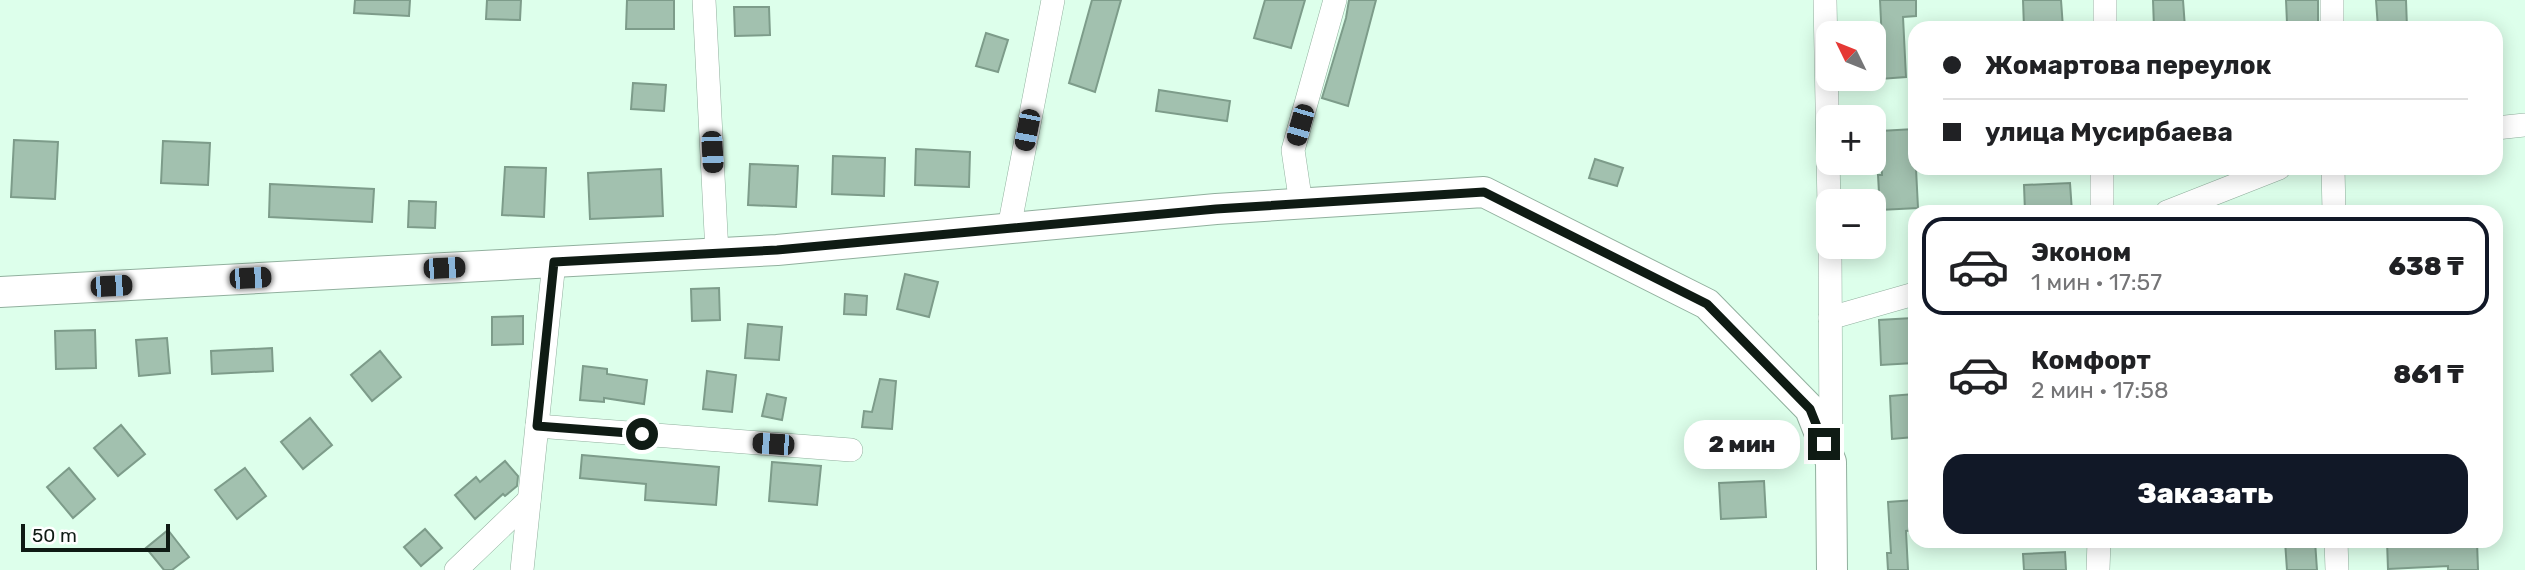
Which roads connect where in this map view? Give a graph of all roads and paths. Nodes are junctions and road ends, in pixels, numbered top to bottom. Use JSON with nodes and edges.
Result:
{"nodes":[{"id":1,"x":704,"y":0,"type":"edge"},
{"id":2,"x":1053,"y":0,"type":"edge"},
{"id":3,"x":1335,"y":0,"type":"edge"},
{"id":4,"x":1825,"y":0,"type":"edge"},
{"id":5,"x":2105,"y":0,"type":"edge"},
{"id":6,"x":2332,"y":0,"type":"edge"},
{"id":7,"x":2105,"y":21,"type":"edge"},
{"id":8,"x":2332,"y":21,"type":"edge"},
{"id":9,"x":2525,"y":125,"type":"edge"},
{"id":10,"x":2503,"y":127,"type":"edge"},
{"id":11,"x":2102,"y":175,"type":"edge"},
{"id":12,"x":2261,"y":175,"type":"edge"},
{"id":13,"x":2333,"y":175,"type":"edge"},
{"id":14,"x":1829,"y":189,"type":"edge"},
{"id":15,"x":1301,"y":204,"type":"junction"},
{"id":16,"x":2102,"y":205,"type":"edge"},
{"id":17,"x":2185,"y":205,"type":"edge"},
{"id":18,"x":2334,"y":205,"type":"edge"},
{"id":19,"x":1009,"y":228,"type":"junction"},
{"id":20,"x":718,"y":253,"type":"junction"},
{"id":21,"x":1830,"y":259,"type":"edge"},
{"id":22,"x":554,"y":262,"type":"junction"},
{"id":23,"x":0,"y":293,"type":"edge"},
{"id":24,"x":1908,"y":296,"type":"edge"},
{"id":25,"x":1830,"y":318,"type":"junction"},
{"id":26,"x":537,"y":426,"type":"junction"},
{"id":27,"x":851,"y":450,"type":"dead end"},
{"id":28,"x":1831,"y":461,"type":"junction"},
{"id":29,"x":529,"y":500,"type":"junction"},
{"id":30,"x":2099,"y":548,"type":"edge"},
{"id":31,"x":2336,"y":548,"type":"edge"},
{"id":32,"x":457,"y":570,"type":"edge"},
{"id":33,"x":522,"y":570,"type":"edge"},
{"id":34,"x":1832,"y":570,"type":"edge"},
{"id":35,"x":2098,"y":570,"type":"edge"},
{"id":36,"x":2337,"y":570,"type":"edge"}],
"edges":[{"from":1,"to":20,"type":"street"},
{"from":2,"to":19,"type":"street"},
{"from":3,"to":15,"type":"street"},
{"from":4,"to":14,"type":"street"},
{"from":5,"to":7,"type":"street"},
{"from":6,"to":8,"type":"street"},
{"from":9,"to":10,"type":"street"},
{"from":11,"to":16,"type":"street"},
{"from":12,"to":17,"type":"street"},
{"from":13,"to":18,"type":"street"},
{"from":15,"to":19,"type":"street"},
{"from":15,"to":28,"type":"street"},
{"from":19,"to":20,"type":"street"},
{"from":20,"to":22,"type":"street"},
{"from":21,"to":25,"type":"street"},
{"from":22,"to":23,"type":"street"},
{"from":22,"to":26,"type":"street"},
{"from":24,"to":25,"type":"street"},
{"from":25,"to":28,"type":"street"},
{"from":26,"to":27,"type":"street"},
{"from":26,"to":29,"type":"street"},
{"from":28,"to":34,"type":"street"},
{"from":29,"to":32,"type":"street"},
{"from":29,"to":33,"type":"street"},
{"from":30,"to":35,"type":"street"},
{"from":31,"to":36,"type":"street"}]}
